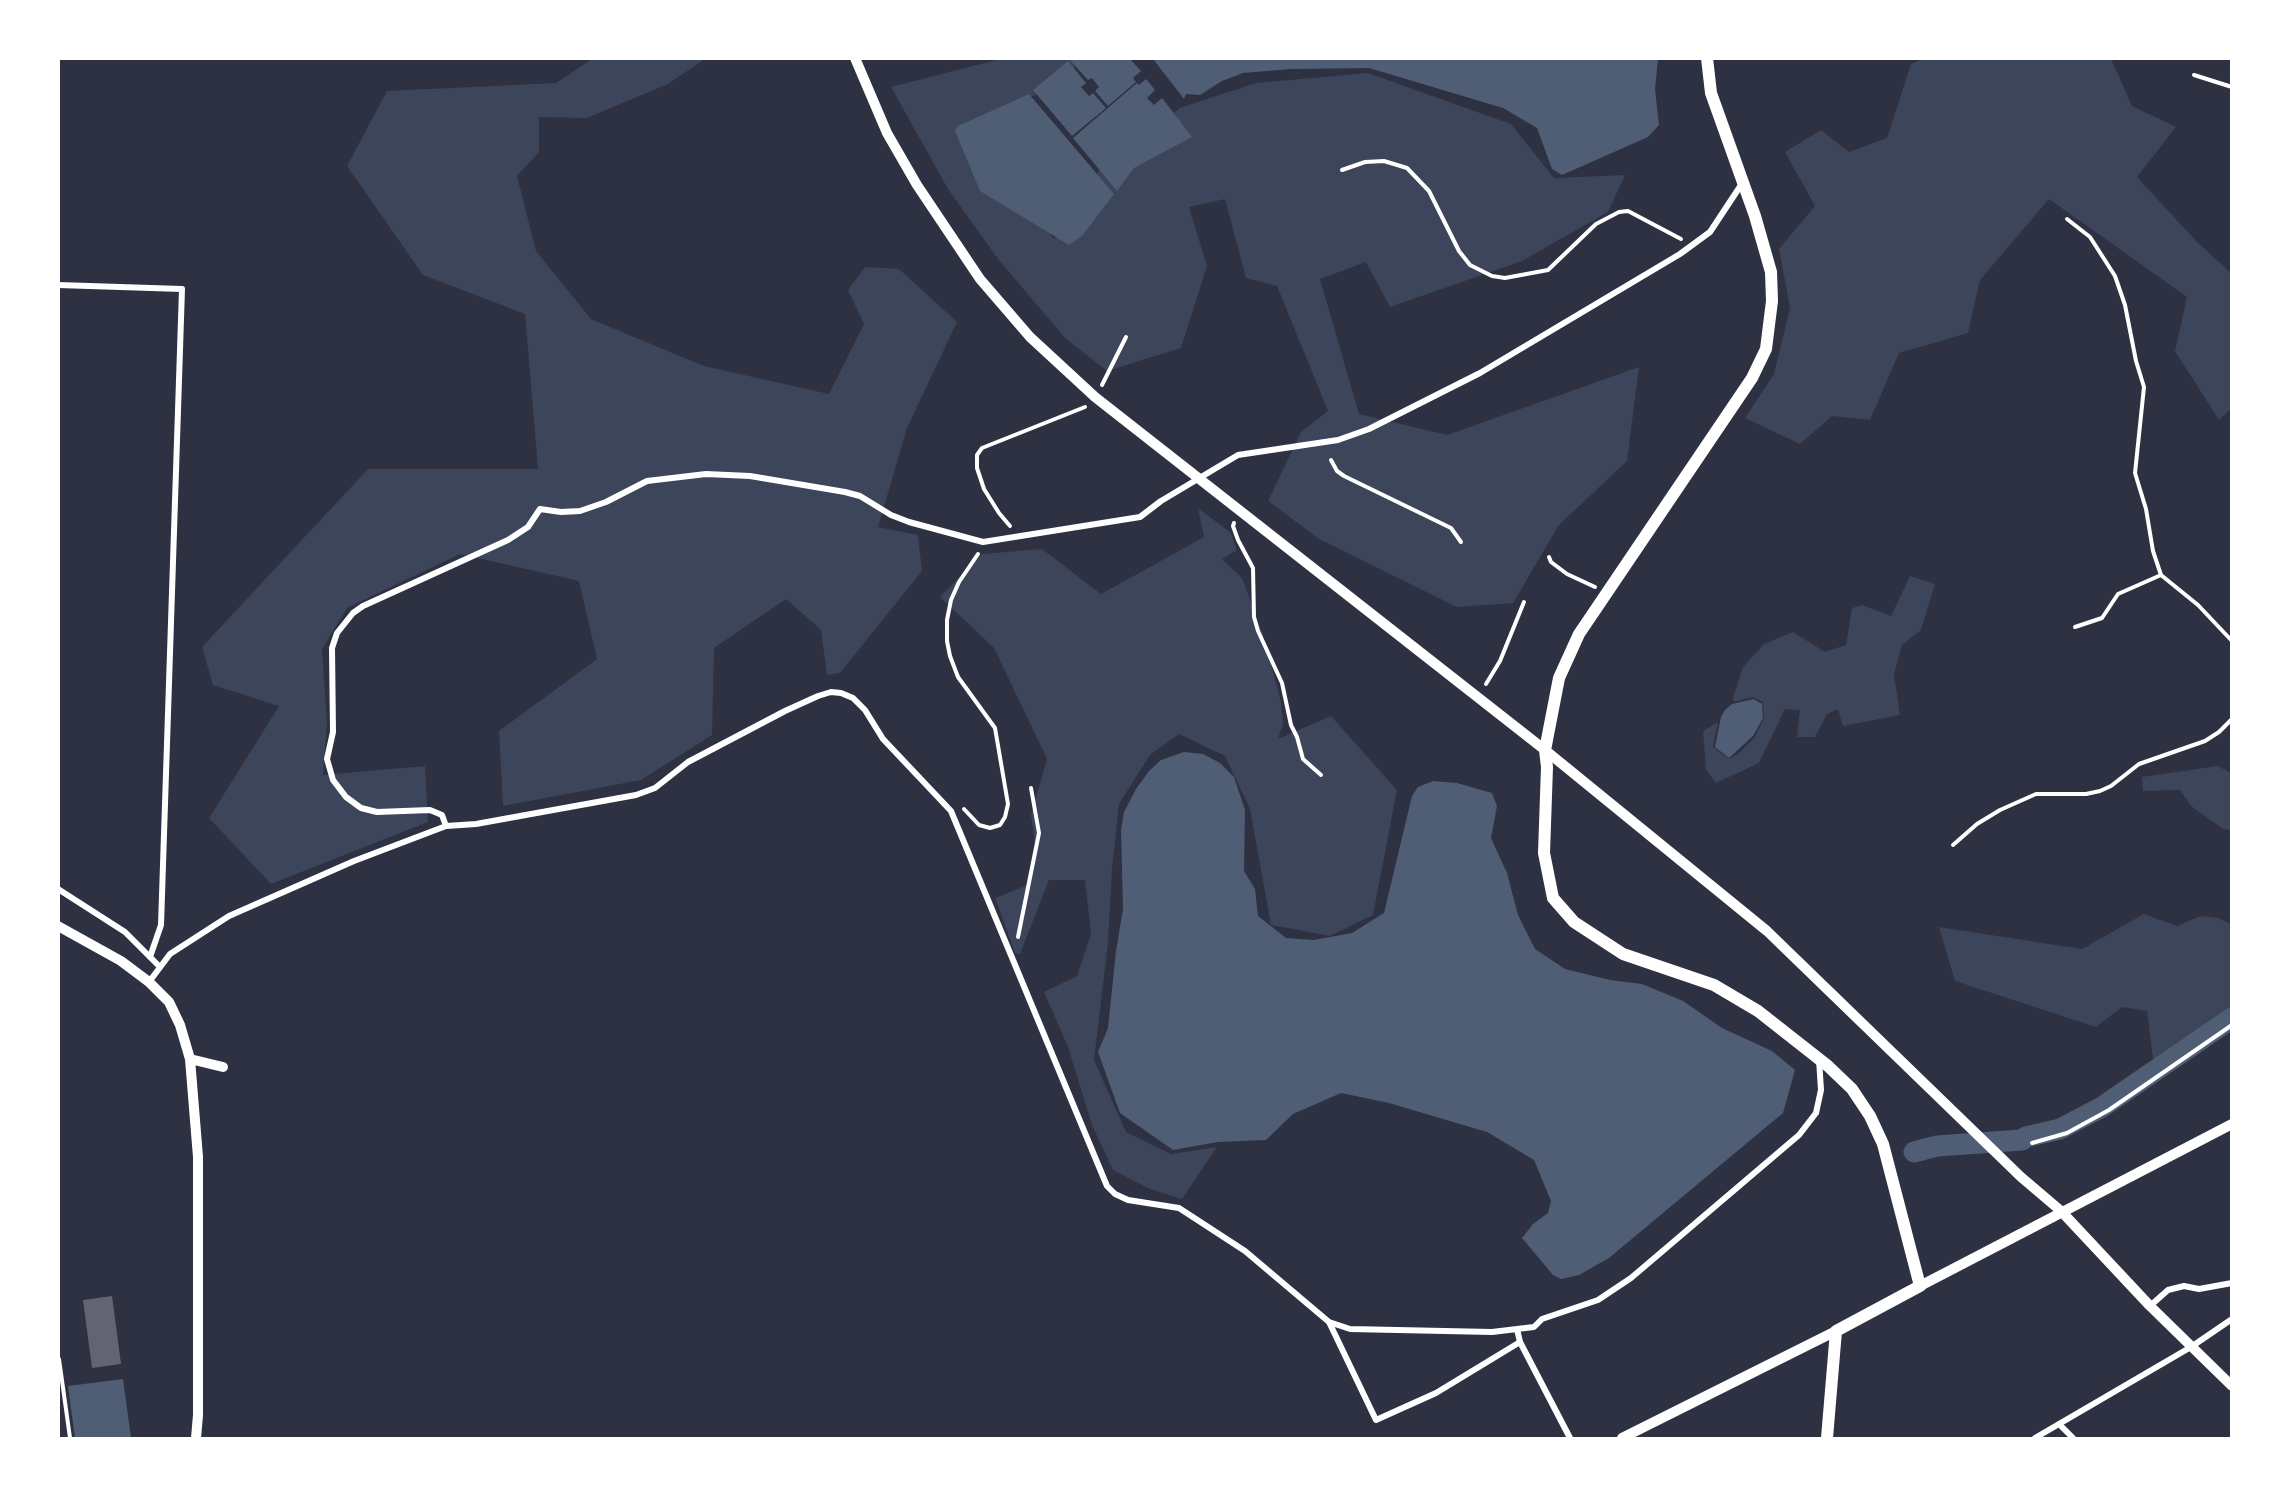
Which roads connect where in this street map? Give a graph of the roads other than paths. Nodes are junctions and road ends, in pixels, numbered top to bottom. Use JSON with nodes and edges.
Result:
{"nodes":[{"id":1,"x":855,"y":58,"type":"edge"},
{"id":2,"x":1707,"y":58,"type":"edge"},
{"id":3,"x":1743,"y":182,"type":"junction"},
{"id":4,"x":58,"y":285,"type":"edge"},
{"id":5,"x":1545,"y":750,"type":"junction"},
{"id":6,"x":446,"y":826,"type":"junction"},
{"id":7,"x":58,"y":889,"type":"edge"},
{"id":8,"x":58,"y":926,"type":"edge"},
{"id":9,"x":150,"y":957,"type":"junction"},
{"id":10,"x":160,"y":967,"type":"junction"},
{"id":11,"x":149,"y":982,"type":"junction"},
{"id":12,"x":1819,"y":1058,"type":"junction"},
{"id":13,"x":190,"y":1059,"type":"junction"},
{"id":14,"x":223,"y":1067,"type":"dead end"},
{"id":15,"x":2232,"y":1124,"type":"edge"},
{"id":16,"x":2061,"y":1211,"type":"junction"},
{"id":17,"x":2232,"y":1283,"type":"edge"},
{"id":18,"x":1920,"y":1286,"type":"junction"},
{"id":19,"x":2150,"y":1306,"type":"junction"},
{"id":20,"x":2232,"y":1319,"type":"edge"},
{"id":21,"x":1329,"y":1322,"type":"junction"},
{"id":22,"x":1517,"y":1329,"type":"junction"},
{"id":23,"x":1836,"y":1331,"type":"junction"},
{"id":24,"x":1520,"y":1342,"type":"junction"},
{"id":25,"x":2191,"y":1347,"type":"junction"},
{"id":26,"x":2232,"y":1386,"type":"edge"},
{"id":27,"x":2059,"y":1424,"type":"junction"},
{"id":28,"x":195,"y":1438,"type":"edge"},
{"id":29,"x":1570,"y":1438,"type":"edge"},
{"id":30,"x":1622,"y":1438,"type":"edge"},
{"id":31,"x":1827,"y":1438,"type":"edge"},
{"id":32,"x":2035,"y":1438,"type":"edge"},
{"id":33,"x":2073,"y":1438,"type":"edge"}],
"edges":[{"from":1,"to":5,"type":"street"},
{"from":2,"to":3,"type":"main road"},
{"from":3,"to":5,"type":"main road"},
{"from":3,"to":6,"type":"street"},
{"from":4,"to":9,"type":"street"},
{"from":5,"to":12,"type":"main road"},
{"from":5,"to":16,"type":"street"},
{"from":6,"to":10,"type":"street"},
{"from":6,"to":21,"type":"street"},
{"from":7,"to":9,"type":"street"},
{"from":8,"to":11,"type":"street"},
{"from":9,"to":10,"type":"street"},
{"from":10,"to":11,"type":"street"},
{"from":11,"to":13,"type":"street"},
{"from":12,"to":18,"type":"main road"},
{"from":12,"to":22,"type":"street"},
{"from":13,"to":14,"type":"street"},
{"from":13,"to":28,"type":"street"},
{"from":15,"to":16,"type":"street"},
{"from":16,"to":18,"type":"street"},
{"from":16,"to":19,"type":"street"},
{"from":17,"to":19,"type":"street"},
{"from":18,"to":23,"type":"main road"},
{"from":19,"to":25,"type":"street"},
{"from":20,"to":25,"type":"street"},
{"from":21,"to":22,"type":"street"},
{"from":21,"to":24,"type":"street"},
{"from":22,"to":24,"type":"street"},
{"from":23,"to":30,"type":"street"},
{"from":23,"to":31,"type":"main road"},
{"from":24,"to":29,"type":"street"},
{"from":25,"to":26,"type":"street"},
{"from":25,"to":27,"type":"street"},
{"from":27,"to":32,"type":"street"},
{"from":27,"to":33,"type":"street"}]}
